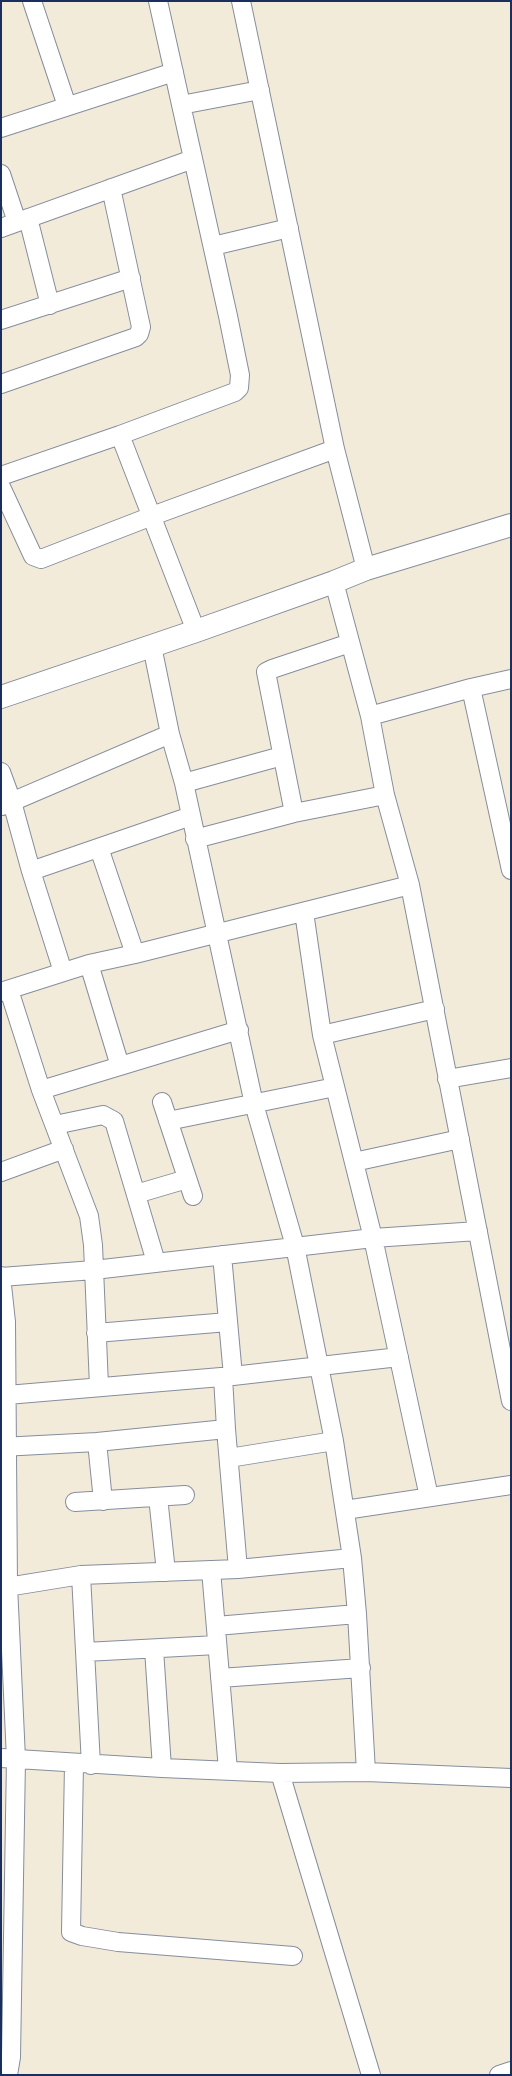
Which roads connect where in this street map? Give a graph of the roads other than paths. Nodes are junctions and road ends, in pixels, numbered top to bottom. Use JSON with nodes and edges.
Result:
{"nodes":[{"id":1,"x":32,"y":1,"type":"edge"},
{"id":2,"x":158,"y":1,"type":"edge"},
{"id":3,"x":241,"y":1,"type":"edge"},
{"id":4,"x":174,"y":72,"type":"junction"},
{"id":5,"x":260,"y":90,"type":"junction"},
{"id":6,"x":181,"y":104,"type":"junction"},
{"id":7,"x":67,"y":106,"type":"junction"},
{"id":8,"x":1,"y":128,"type":"edge"},
{"id":9,"x":193,"y":159,"type":"junction"},
{"id":10,"x":1,"y":174,"type":"edge"},
{"id":11,"x":112,"y":188,"type":"junction"},
{"id":12,"x":16,"y":222,"type":"edge"},
{"id":13,"x":289,"y":228,"type":"junction"},
{"id":14,"x":213,"y":246,"type":"junction"},
{"id":15,"x":131,"y":278,"type":"junction"},
{"id":16,"x":50,"y":305,"type":"junction"},
{"id":17,"x":1,"y":320,"type":"edge"},
{"id":18,"x":1,"y":384,"type":"edge"},
{"id":19,"x":120,"y":435,"type":"junction"},
{"id":20,"x":335,"y":450,"type":"junction"},
{"id":21,"x":1,"y":476,"type":"edge"},
{"id":22,"x":1,"y":487,"type":"edge"},
{"id":23,"x":152,"y":516,"type":"junction"},
{"id":24,"x":511,"y":525,"type":"edge"},
{"id":25,"x":366,"y":569,"type":"junction"},
{"id":26,"x":334,"y":582,"type":"junction"},
{"id":27,"x":196,"y":631,"type":"junction"},
{"id":28,"x":350,"y":643,"type":"junction"},
{"id":29,"x":152,"y":646,"type":"junction"},
{"id":30,"x":511,"y":679,"type":"edge"},
{"id":31,"x":471,"y":688,"type":"junction"},
{"id":32,"x":2,"y":695,"type":"edge"},
{"id":33,"x":370,"y":716,"type":"junction"},
{"id":34,"x":170,"y":734,"type":"junction"},
{"id":35,"x":282,"y":756,"type":"junction"},
{"id":36,"x":1,"y":772,"type":"edge"},
{"id":37,"x":184,"y":783,"type":"junction"},
{"id":38,"x":385,"y":795,"type":"junction"},
{"id":39,"x":7,"y":804,"type":"edge"},
{"id":40,"x":294,"y":813,"type":"junction"},
{"id":41,"x":191,"y":816,"type":"junction"},
{"id":42,"x":195,"y":839,"type":"junction"},
{"id":43,"x":100,"y":848,"type":"junction"},
{"id":44,"x":511,"y":870,"type":"edge"},
{"id":45,"x":31,"y":871,"type":"junction"},
{"id":46,"x":410,"y":885,"type":"junction"},
{"id":47,"x":304,"y":912,"type":"junction"},
{"id":48,"x":217,"y":934,"type":"junction"},
{"id":49,"x":135,"y":954,"type":"junction"},
{"id":50,"x":89,"y":964,"type":"junction"},
{"id":51,"x":63,"y":972,"type":"junction"},
{"id":52,"x":3,"y":991,"type":"edge"},
{"id":53,"x":434,"y":1009,"type":"junction"},
{"id":54,"x":239,"y":1030,"type":"junction"},
{"id":55,"x":322,"y":1035,"type":"junction"},
{"id":56,"x":120,"y":1066,"type":"junction"},
{"id":57,"x":511,"y":1068,"type":"edge"},
{"id":58,"x":447,"y":1079,"type":"junction"},
{"id":59,"x":335,"y":1087,"type":"junction"},
{"id":60,"x":41,"y":1090,"type":"junction"},
{"id":61,"x":162,"y":1102,"type":"dead end"},
{"id":62,"x":254,"y":1104,"type":"junction"},
{"id":63,"x":168,"y":1121,"type":"junction"},
{"id":64,"x":55,"y":1125,"type":"junction"},
{"id":65,"x":460,"y":1139,"type":"junction"},
{"id":66,"x":64,"y":1149,"type":"junction"},
{"id":67,"x":354,"y":1162,"type":"junction"},
{"id":68,"x":1,"y":1172,"type":"edge"},
{"id":69,"x":187,"y":1179,"type":"junction"},
{"id":70,"x":136,"y":1194,"type":"junction"},
{"id":71,"x":193,"y":1196,"type":"dead end"},
{"id":72,"x":478,"y":1231,"type":"junction"},
{"id":73,"x":373,"y":1238,"type":"junction"},
{"id":74,"x":296,"y":1246,"type":"junction"},
{"id":75,"x":222,"y":1255,"type":"junction"},
{"id":76,"x":156,"y":1262,"type":"junction"},
{"id":77,"x":94,"y":1270,"type":"junction"},
{"id":78,"x":1,"y":1276,"type":"edge"},
{"id":79,"x":228,"y":1322,"type":"junction"},
{"id":80,"x":96,"y":1333,"type":"junction"},
{"id":81,"x":399,"y":1357,"type":"junction"},
{"id":82,"x":4,"y":1364,"type":"edge"},
{"id":83,"x":319,"y":1365,"type":"junction"},
{"id":84,"x":228,"y":1376,"type":"junction"},
{"id":85,"x":99,"y":1386,"type":"junction"},
{"id":86,"x":510,"y":1391,"type":"edge"},
{"id":87,"x":7,"y":1395,"type":"junction"},
{"id":88,"x":226,"y":1429,"type":"junction"},
{"id":89,"x":334,"y":1441,"type":"junction"},
{"id":90,"x":97,"y":1442,"type":"junction"},
{"id":91,"x":4,"y":1447,"type":"edge"},
{"id":92,"x":229,"y":1458,"type":"junction"},
{"id":93,"x":511,"y":1485,"type":"edge"},
{"id":94,"x":185,"y":1495,"type":"dead end"},
{"id":95,"x":429,"y":1496,"type":"junction"},
{"id":96,"x":158,"y":1497,"type":"junction"},
{"id":97,"x":4,"y":1501,"type":"edge"},
{"id":98,"x":103,"y":1501,"type":"junction"},
{"id":99,"x":75,"y":1502,"type":"dead end"},
{"id":100,"x":345,"y":1510,"type":"junction"},
{"id":101,"x":352,"y":1558,"type":"junction"},
{"id":102,"x":238,"y":1569,"type":"junction"},
{"id":103,"x":211,"y":1570,"type":"junction"},
{"id":104,"x":166,"y":1572,"type":"junction"},
{"id":105,"x":81,"y":1575,"type":"junction"},
{"id":106,"x":5,"y":1586,"type":"edge"},
{"id":107,"x":357,"y":1614,"type":"junction"},
{"id":108,"x":216,"y":1626,"type":"junction"},
{"id":109,"x":217,"y":1645,"type":"junction"},
{"id":110,"x":154,"y":1649,"type":"junction"},
{"id":111,"x":85,"y":1652,"type":"junction"},
{"id":112,"x":360,"y":1668,"type":"junction"},
{"id":113,"x":220,"y":1678,"type":"junction"},
{"id":114,"x":8,"y":1759,"type":"edge"},
{"id":115,"x":83,"y":1764,"type":"junction"},
{"id":116,"x":162,"y":1768,"type":"junction"},
{"id":117,"x":228,"y":1770,"type":"junction"},
{"id":118,"x":366,"y":1772,"type":"junction"},
{"id":119,"x":280,"y":1773,"type":"junction"},
{"id":120,"x":511,"y":1778,"type":"edge"},
{"id":121,"x":293,"y":1956,"type":"dead end"},
{"id":122,"x":511,"y":2071,"type":"edge"},
{"id":123,"x":8,"y":2075,"type":"edge"},
{"id":124,"x":371,"y":2075,"type":"edge"},
{"id":125,"x":499,"y":2075,"type":"edge"}],
"edges":[{"from":1,"to":7,"type":"street"},
{"from":2,"to":4,"type":"street"},
{"from":3,"to":5,"type":"street"},
{"from":4,"to":6,"type":"street"},
{"from":4,"to":7,"type":"street"},
{"from":5,"to":6,"type":"street"},
{"from":5,"to":13,"type":"street"},
{"from":6,"to":9,"type":"street"},
{"from":7,"to":8,"type":"street"},
{"from":9,"to":11,"type":"street"},
{"from":9,"to":14,"type":"street"},
{"from":10,"to":12,"type":"street"},
{"from":11,"to":12,"type":"street"},
{"from":11,"to":15,"type":"street"},
{"from":12,"to":16,"type":"street"},
{"from":13,"to":14,"type":"street"},
{"from":13,"to":20,"type":"street"},
{"from":14,"to":19,"type":"street"},
{"from":15,"to":16,"type":"street"},
{"from":15,"to":18,"type":"street"},
{"from":16,"to":17,"type":"street"},
{"from":19,"to":21,"type":"street"},
{"from":19,"to":23,"type":"street"},
{"from":20,"to":23,"type":"street"},
{"from":20,"to":25,"type":"street"},
{"from":22,"to":23,"type":"street"},
{"from":23,"to":27,"type":"street"},
{"from":24,"to":25,"type":"main road"},
{"from":25,"to":26,"type":"main road"},
{"from":26,"to":27,"type":"main road"},
{"from":26,"to":28,"type":"street"},
{"from":27,"to":29,"type":"main road"},
{"from":28,"to":33,"type":"street"},
{"from":28,"to":35,"type":"street"},
{"from":29,"to":32,"type":"main road"},
{"from":29,"to":34,"type":"street"},
{"from":30,"to":31,"type":"street"},
{"from":31,"to":33,"type":"street"},
{"from":31,"to":44,"type":"street"},
{"from":33,"to":38,"type":"street"},
{"from":34,"to":37,"type":"street"},
{"from":34,"to":39,"type":"street"},
{"from":35,"to":37,"type":"street"},
{"from":35,"to":40,"type":"street"},
{"from":36,"to":39,"type":"street"},
{"from":37,"to":41,"type":"street"},
{"from":38,"to":40,"type":"street"},
{"from":38,"to":46,"type":"street"},
{"from":39,"to":45,"type":"street"},
{"from":40,"to":42,"type":"street"},
{"from":41,"to":42,"type":"street"},
{"from":41,"to":43,"type":"street"},
{"from":42,"to":48,"type":"street"},
{"from":43,"to":45,"type":"street"},
{"from":43,"to":49,"type":"street"},
{"from":45,"to":51,"type":"street"},
{"from":46,"to":47,"type":"street"},
{"from":46,"to":53,"type":"street"},
{"from":47,"to":48,"type":"street"},
{"from":47,"to":55,"type":"street"},
{"from":48,"to":49,"type":"street"},
{"from":48,"to":54,"type":"street"},
{"from":49,"to":50,"type":"street"},
{"from":50,"to":51,"type":"street"},
{"from":50,"to":56,"type":"street"},
{"from":51,"to":52,"type":"street"},
{"from":52,"to":60,"type":"street"},
{"from":53,"to":55,"type":"street"},
{"from":53,"to":58,"type":"street"},
{"from":54,"to":56,"type":"street"},
{"from":54,"to":62,"type":"street"},
{"from":55,"to":59,"type":"street"},
{"from":56,"to":60,"type":"street"},
{"from":57,"to":58,"type":"street"},
{"from":58,"to":65,"type":"street"},
{"from":59,"to":62,"type":"street"},
{"from":59,"to":67,"type":"street"},
{"from":60,"to":64,"type":"street"},
{"from":61,"to":63,"type":"street"},
{"from":62,"to":63,"type":"street"},
{"from":62,"to":74,"type":"street"},
{"from":63,"to":69,"type":"street"},
{"from":64,"to":66,"type":"street"},
{"from":64,"to":70,"type":"street"},
{"from":65,"to":67,"type":"street"},
{"from":65,"to":72,"type":"street"},
{"from":66,"to":68,"type":"street"},
{"from":66,"to":77,"type":"street"},
{"from":67,"to":73,"type":"street"},
{"from":69,"to":70,"type":"street"},
{"from":69,"to":71,"type":"street"},
{"from":70,"to":76,"type":"street"},
{"from":72,"to":73,"type":"street"},
{"from":72,"to":86,"type":"street"},
{"from":73,"to":74,"type":"street"},
{"from":73,"to":81,"type":"street"},
{"from":74,"to":75,"type":"street"},
{"from":74,"to":83,"type":"street"},
{"from":75,"to":76,"type":"street"},
{"from":75,"to":79,"type":"street"},
{"from":76,"to":77,"type":"street"},
{"from":77,"to":78,"type":"street"},
{"from":77,"to":80,"type":"street"},
{"from":78,"to":82,"type":"street"},
{"from":79,"to":80,"type":"street"},
{"from":79,"to":84,"type":"street"},
{"from":80,"to":85,"type":"street"},
{"from":81,"to":83,"type":"street"},
{"from":81,"to":95,"type":"street"},
{"from":82,"to":87,"type":"street"},
{"from":83,"to":84,"type":"street"},
{"from":83,"to":89,"type":"street"},
{"from":84,"to":85,"type":"street"},
{"from":84,"to":88,"type":"street"},
{"from":85,"to":87,"type":"street"},
{"from":87,"to":91,"type":"street"},
{"from":88,"to":90,"type":"street"},
{"from":88,"to":92,"type":"street"},
{"from":89,"to":92,"type":"street"},
{"from":89,"to":100,"type":"street"},
{"from":90,"to":91,"type":"street"},
{"from":90,"to":98,"type":"street"},
{"from":91,"to":97,"type":"street"},
{"from":92,"to":102,"type":"street"},
{"from":93,"to":95,"type":"street"},
{"from":94,"to":96,"type":"street"},
{"from":95,"to":100,"type":"street"},
{"from":96,"to":98,"type":"street"},
{"from":96,"to":104,"type":"street"},
{"from":97,"to":106,"type":"street"},
{"from":98,"to":99,"type":"street"},
{"from":100,"to":101,"type":"street"},
{"from":101,"to":102,"type":"street"},
{"from":101,"to":107,"type":"street"},
{"from":102,"to":103,"type":"street"},
{"from":103,"to":104,"type":"street"},
{"from":103,"to":108,"type":"street"},
{"from":104,"to":105,"type":"street"},
{"from":105,"to":106,"type":"street"},
{"from":105,"to":111,"type":"street"},
{"from":106,"to":114,"type":"street"},
{"from":107,"to":108,"type":"street"},
{"from":107,"to":112,"type":"street"},
{"from":108,"to":109,"type":"street"},
{"from":109,"to":110,"type":"street"},
{"from":109,"to":113,"type":"street"},
{"from":110,"to":111,"type":"street"},
{"from":110,"to":116,"type":"street"},
{"from":111,"to":115,"type":"street"},
{"from":112,"to":113,"type":"street"},
{"from":112,"to":118,"type":"street"},
{"from":113,"to":117,"type":"street"},
{"from":114,"to":115,"type":"street"},
{"from":114,"to":123,"type":"street"},
{"from":115,"to":116,"type":"street"},
{"from":115,"to":121,"type":"street"},
{"from":116,"to":117,"type":"street"},
{"from":117,"to":119,"type":"street"},
{"from":118,"to":119,"type":"street"},
{"from":118,"to":120,"type":"street"},
{"from":119,"to":124,"type":"street"},
{"from":122,"to":125,"type":"street"}]}
